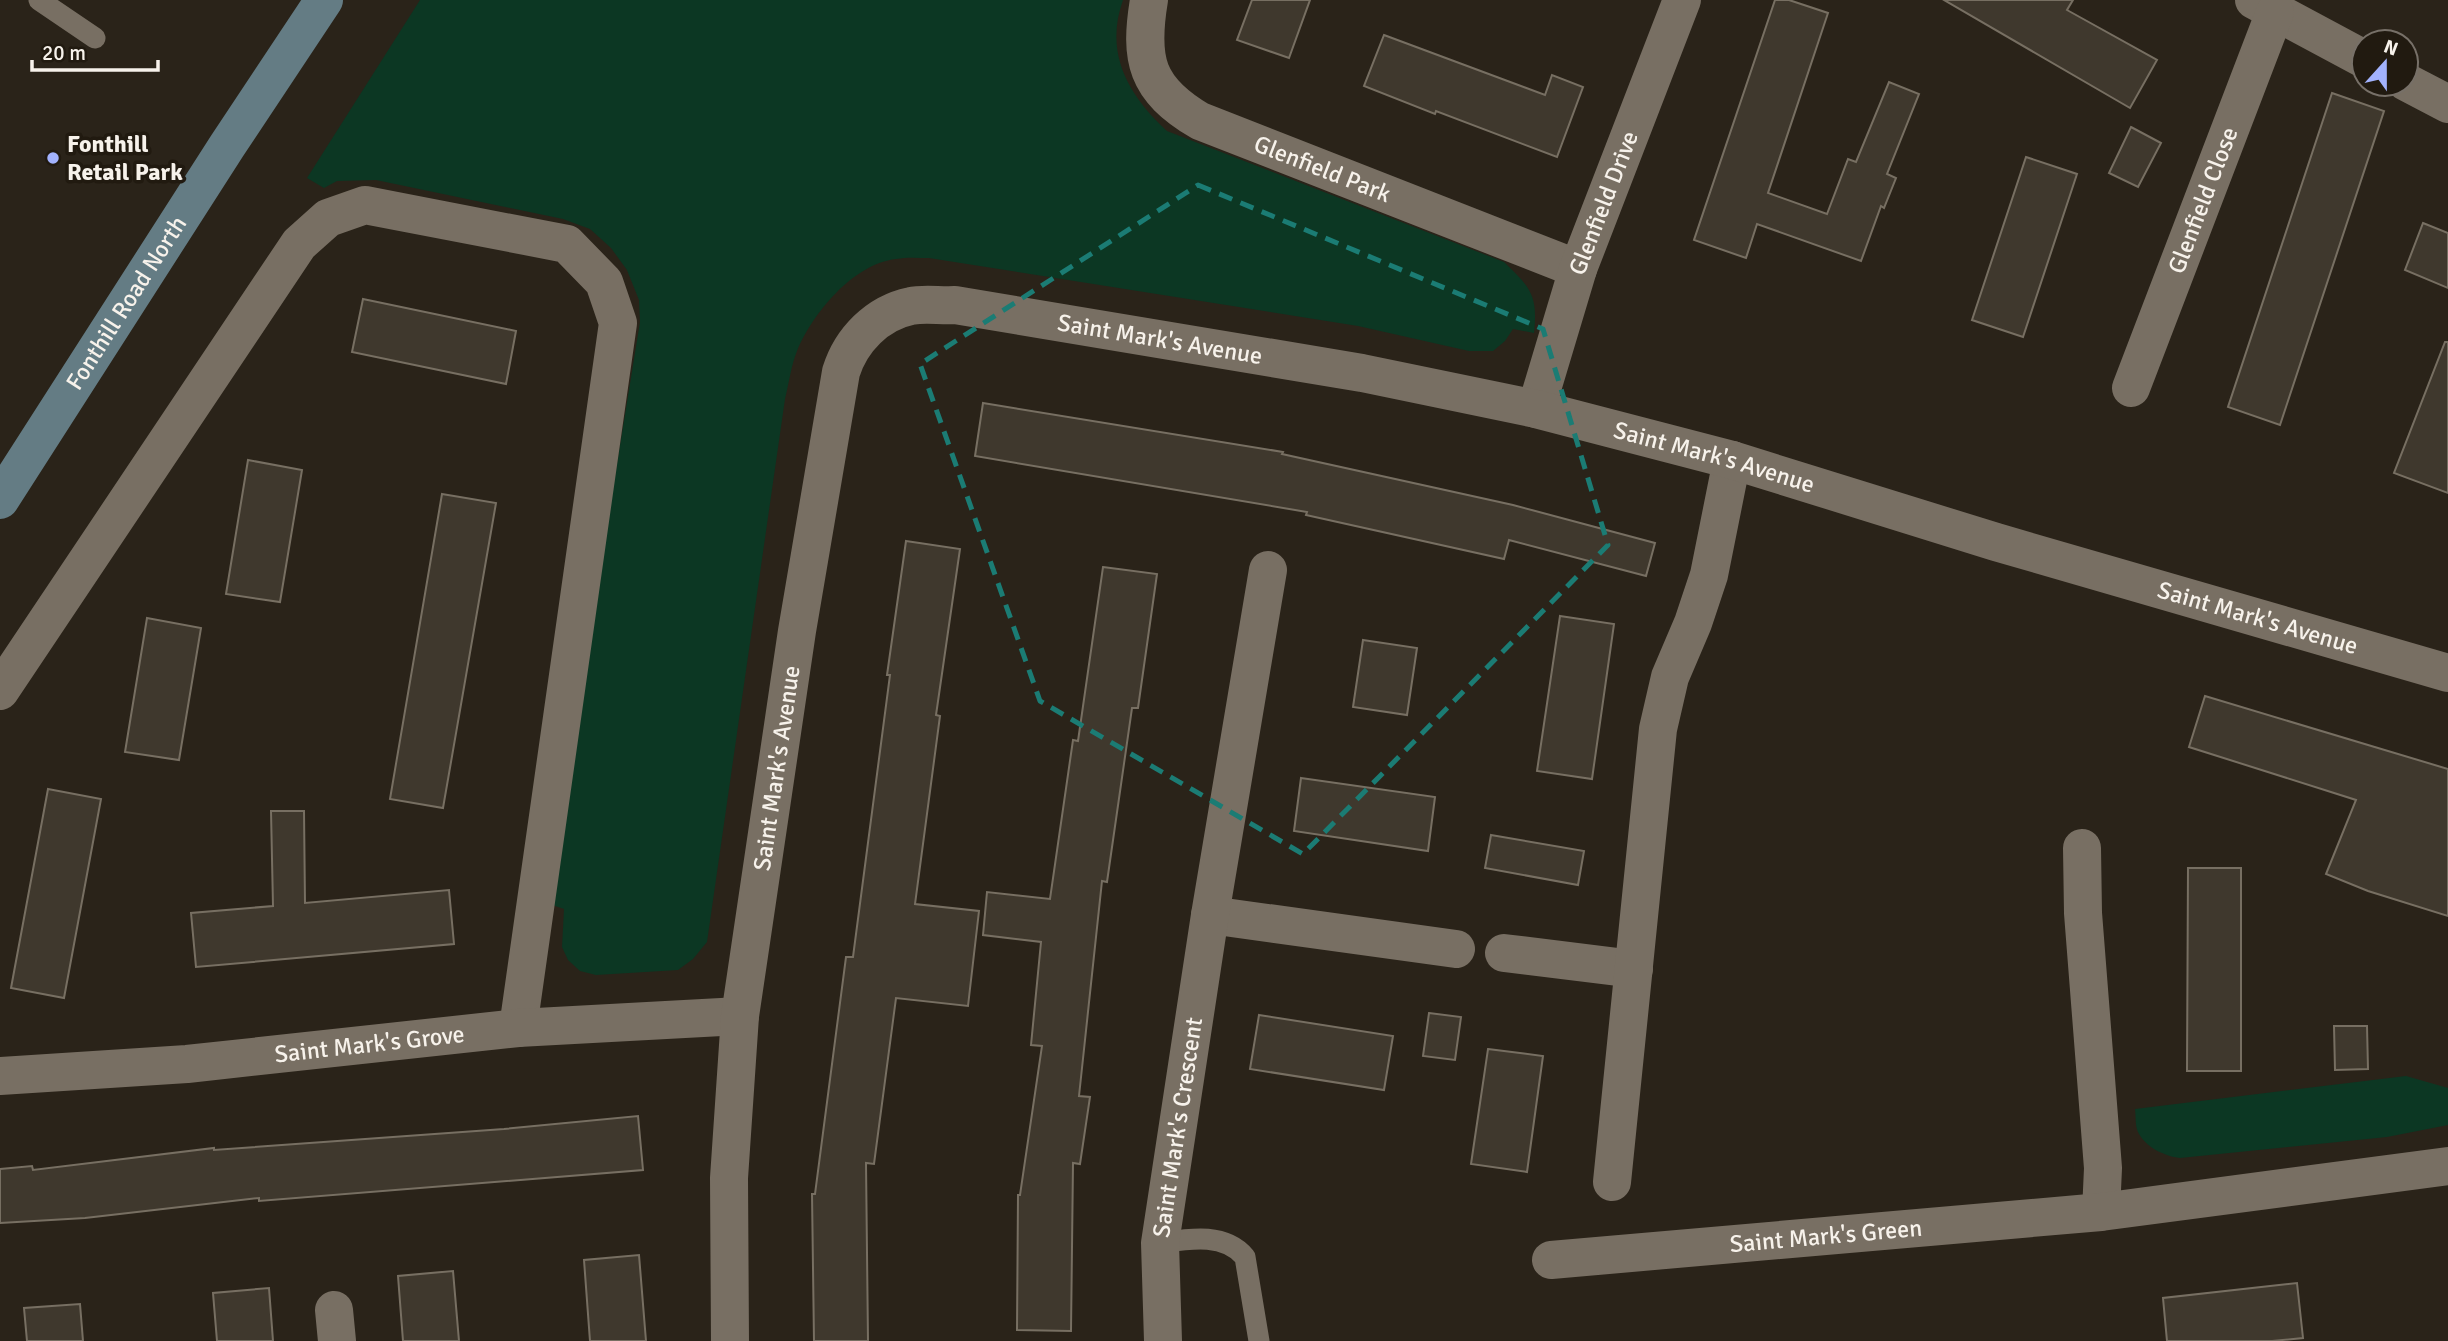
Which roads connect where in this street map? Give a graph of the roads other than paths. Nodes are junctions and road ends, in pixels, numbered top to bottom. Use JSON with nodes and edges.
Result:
{"nodes":[{"id":1,"x":39,"y":0,"type":"edge"},
{"id":2,"x":324,"y":0,"type":"edge"},
{"id":3,"x":1149,"y":0,"type":"edge"},
{"id":4,"x":1682,"y":0,"type":"edge"},
{"id":5,"x":2264,"y":6,"type":"edge"},
{"id":6,"x":95,"y":38,"type":"dead end"},
{"id":7,"x":2350,"y":52,"type":"edge"},
{"id":8,"x":2420,"y":89,"type":"edge"},
{"id":9,"x":2448,"y":104,"type":"edge"},
{"id":10,"x":1578,"y":268,"type":"junction"},
{"id":11,"x":2131,"y":388,"type":"dead end"},
{"id":12,"x":1536,"y":409,"type":"junction"},
{"id":13,"x":1732,"y":460,"type":"junction"},
{"id":14,"x":0,"y":500,"type":"edge"},
{"id":15,"x":1268,"y":570,"type":"dead end"},
{"id":16,"x":2448,"y":673,"type":"edge"},
{"id":17,"x":0,"y":691,"type":"edge"},
{"id":18,"x":2082,"y":848,"type":"dead end"},
{"id":19,"x":1210,"y":915,"type":"junction"},
{"id":20,"x":1457,"y":949,"type":"dead end"},
{"id":21,"x":1504,"y":953,"type":"dead end"},
{"id":22,"x":1634,"y":969,"type":"junction"},
{"id":23,"x":740,"y":1016,"type":"junction"},
{"id":24,"x":518,"y":1028,"type":"junction"},
{"id":25,"x":0,"y":1076,"type":"edge"},
{"id":26,"x":2448,"y":1166,"type":"edge"},
{"id":27,"x":1612,"y":1182,"type":"dead end"},
{"id":28,"x":2101,"y":1212,"type":"junction"},
{"id":29,"x":1160,"y":1243,"type":"junction"},
{"id":30,"x":1551,"y":1260,"type":"dead end"},
{"id":31,"x":730,"y":1341,"type":"edge"},
{"id":32,"x":1163,"y":1341,"type":"edge"},
{"id":33,"x":1259,"y":1341,"type":"edge"}],
"edges":[{"from":1,"to":6,"type":"lane"},
{"from":2,"to":14,"type":"main road","name":"Fonthill Road North"},
{"from":3,"to":10,"type":"street","name":"Glenfield Park"},
{"from":4,"to":10,"type":"street","name":"Glenfield Drive"},
{"from":5,"to":7,"type":"street","name":"Glenfield Close"},
{"from":5,"to":11,"type":"street","name":"Glenfield Close"},
{"from":8,"to":9,"type":"street"},
{"from":10,"to":12,"type":"street","name":"Glenfield Drive"},
{"from":12,"to":13,"type":"street","name":"Saint Mark's Avenue"},
{"from":12,"to":23,"type":"street","name":"Saint Mark's Avenue"},
{"from":13,"to":16,"type":"street","name":"Saint Mark's Avenue"},
{"from":13,"to":22,"type":"street"},
{"from":15,"to":19,"type":"street","name":"Saint Mark's Crescent"},
{"from":17,"to":24,"type":"street"},
{"from":18,"to":28,"type":"street"},
{"from":19,"to":20,"type":"street"},
{"from":19,"to":29,"type":"street","name":"Saint Mark's Crescent"},
{"from":21,"to":22,"type":"street"},
{"from":22,"to":27,"type":"street"},
{"from":23,"to":24,"type":"street","name":"Saint Mark's Grove"},
{"from":23,"to":31,"type":"street","name":"Saint Mark's Avenue"},
{"from":24,"to":25,"type":"street","name":"Saint Mark's Grove"},
{"from":26,"to":28,"type":"street","name":"Saint Mark's Green"},
{"from":28,"to":30,"type":"street","name":"Saint Mark's Green"},
{"from":29,"to":32,"type":"street","name":"Saint Mark's Crescent"},
{"from":29,"to":33,"type":"lane"}]}
